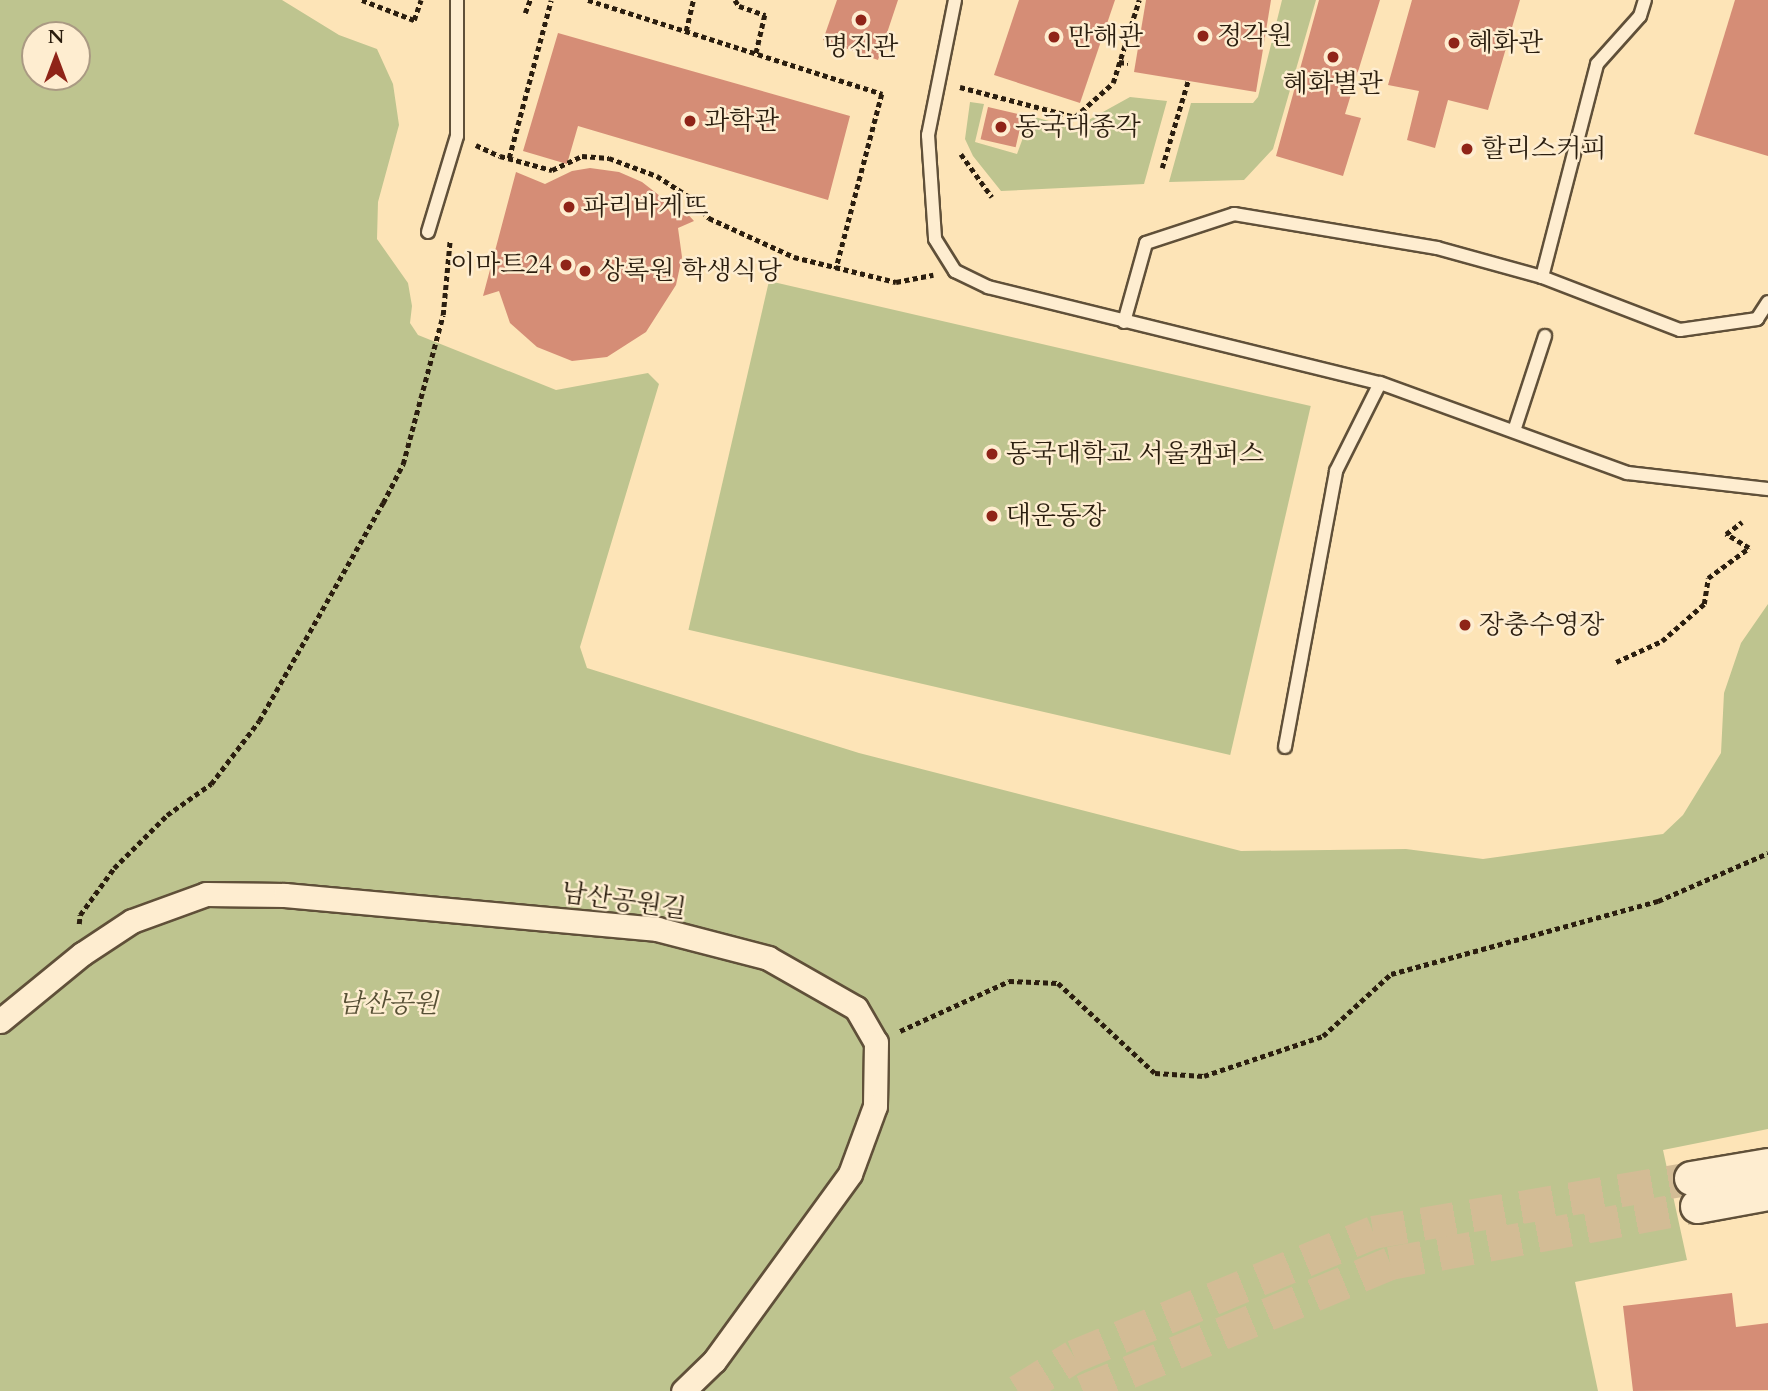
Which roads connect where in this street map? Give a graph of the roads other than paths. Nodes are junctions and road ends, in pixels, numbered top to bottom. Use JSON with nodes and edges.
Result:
{"nodes":[{"id":1,"x":457,"y":0,"type":"edge"},
{"id":2,"x":955,"y":0,"type":"edge"},
{"id":3,"x":1645,"y":0,"type":"edge"},
{"id":4,"x":428,"y":232,"type":"dead end"},
{"id":5,"x":1542,"y":277,"type":"junction"},
{"id":6,"x":1768,"y":302,"type":"edge"},
{"id":7,"x":1124,"y":322,"type":"junction"},
{"id":8,"x":1545,"y":336,"type":"dead end"},
{"id":9,"x":1380,"y":383,"type":"junction"},
{"id":10,"x":1514,"y":431,"type":"junction"},
{"id":11,"x":1768,"y":489,"type":"edge"},
{"id":12,"x":1284,"y":747,"type":"dead end"},
{"id":13,"x":0,"y":1021,"type":"edge"},
{"id":14,"x":1768,"y":1165,"type":"edge"},
{"id":15,"x":1768,"y":1193,"type":"edge"},
{"id":16,"x":683,"y":1391,"type":"edge"}],
"edges":[{"from":1,"to":4,"type":"lane"},
{"from":2,"to":7,"type":"lane"},
{"from":3,"to":5,"type":"lane"},
{"from":5,"to":6,"type":"lane"},
{"from":5,"to":7,"type":"lane"},
{"from":7,"to":9,"type":"lane"},
{"from":8,"to":10,"type":"lane"},
{"from":9,"to":10,"type":"lane"},
{"from":9,"to":12,"type":"lane"},
{"from":10,"to":11,"type":"lane"},
{"from":13,"to":16,"type":"street","name":"남산공원길"},
{"from":14,"to":15,"type":"main road"}]}
